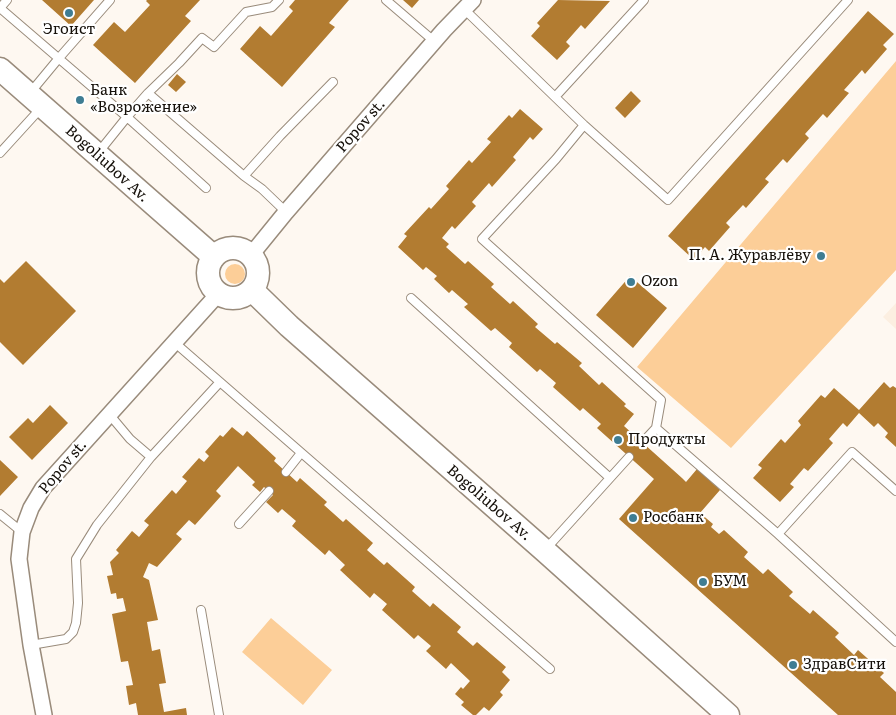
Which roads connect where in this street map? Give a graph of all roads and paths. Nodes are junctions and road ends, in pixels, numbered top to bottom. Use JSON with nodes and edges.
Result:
{"nodes":[{"id":1,"x":7,"y":0,"type":"edge"},
{"id":2,"x":110,"y":0,"type":"edge"},
{"id":3,"x":279,"y":0,"type":"edge"},
{"id":4,"x":386,"y":0,"type":"edge"},
{"id":5,"x":644,"y":0,"type":"edge"},
{"id":6,"x":848,"y":0,"type":"edge"},
{"id":7,"x":468,"y":5,"type":"edge"},
{"id":8,"x":0,"y":8,"type":"edge"},
{"id":9,"x":435,"y":42,"type":"junction"},
{"id":10,"x":59,"y":58,"type":"junction"},
{"id":11,"x":0,"y":69,"type":"edge"},
{"id":12,"x":333,"y":82,"type":"dead end"},
{"id":13,"x":148,"y":94,"type":"junction"},
{"id":14,"x":556,"y":97,"type":"junction"},
{"id":15,"x":36,"y":100,"type":"junction"},
{"id":16,"x":126,"y":117,"type":"junction"},
{"id":17,"x":584,"y":125,"type":"junction"},
{"id":18,"x":0,"y":153,"type":"edge"},
{"id":19,"x":97,"y":155,"type":"junction"},
{"id":20,"x":244,"y":176,"type":"junction"},
{"id":21,"x":206,"y":188,"type":"dead end"},
{"id":22,"x":286,"y":212,"type":"junction"},
{"id":23,"x":251,"y":255,"type":"junction"},
{"id":24,"x":214,"y":257,"type":"junction"},
{"id":25,"x":252,"y":290,"type":"junction"},
{"id":26,"x":219,"y":293,"type":"junction"},
{"id":27,"x":411,"y":298,"type":"dead end"},
{"id":28,"x":174,"y":342,"type":"junction"},
{"id":29,"x":220,"y":382,"type":"junction"},
{"id":30,"x":109,"y":414,"type":"junction"},
{"id":31,"x":656,"y":428,"type":"junction"},
{"id":32,"x":642,"y":443,"type":"dead end"},
{"id":33,"x":302,"y":453,"type":"junction"},
{"id":34,"x":152,"y":457,"type":"junction"},
{"id":35,"x":629,"y":457,"type":"dead end"},
{"id":36,"x":286,"y":472,"type":"dead end"},
{"id":37,"x":610,"y":478,"type":"junction"},
{"id":38,"x":269,"y":491,"type":"dead end"},
{"id":39,"x":896,"y":491,"type":"edge"},
{"id":40,"x":0,"y":514,"type":"edge"},
{"id":41,"x":239,"y":524,"type":"dead end"},
{"id":42,"x":22,"y":532,"type":"junction"},
{"id":43,"x":778,"y":534,"type":"junction"},
{"id":44,"x":544,"y":551,"type":"junction"},
{"id":45,"x":201,"y":610,"type":"dead end"},
{"id":46,"x":896,"y":642,"type":"edge"},
{"id":47,"x":31,"y":645,"type":"junction"},
{"id":48,"x":550,"y":669,"type":"dead end"},
{"id":49,"x":44,"y":715,"type":"edge"},
{"id":50,"x":219,"y":715,"type":"edge"},
{"id":51,"x":728,"y":715,"type":"edge"}],
"edges":[{"from":1,"to":8,"type":"lane"},
{"from":2,"to":10,"type":"lane"},
{"from":3,"to":13,"type":"lane"},
{"from":4,"to":9,"type":"lane"},
{"from":5,"to":14,"type":"lane"},
{"from":6,"to":17,"type":"lane"},
{"from":7,"to":9,"type":"street","name":"Popov st."},
{"from":7,"to":14,"type":"lane"},
{"from":8,"to":10,"type":"lane"},
{"from":9,"to":22,"type":"street","name":"Popov st."},
{"from":10,"to":15,"type":"lane"},
{"from":10,"to":16,"type":"lane"},
{"from":11,"to":15,"type":"main road","name":"Bogoliubov Av."},
{"from":12,"to":20,"type":"lane"},
{"from":13,"to":16,"type":"lane"},
{"from":13,"to":20,"type":"lane"},
{"from":14,"to":17,"type":"lane"},
{"from":15,"to":18,"type":"lane"},
{"from":15,"to":19,"type":"main road","name":"Bogoliubov Av."},
{"from":16,"to":19,"type":"lane"},
{"from":16,"to":21,"type":"lane"},
{"from":17,"to":31,"type":"lane"},
{"from":19,"to":24,"type":"main road","name":"Bogoliubov Av."},
{"from":20,"to":22,"type":"lane"},
{"from":22,"to":23,"type":"street","name":"Popov st."},
{"from":23,"to":24,"type":"main road"},
{"from":23,"to":25,"type":"main road"},
{"from":24,"to":26,"type":"main road"},
{"from":25,"to":26,"type":"main road"},
{"from":25,"to":44,"type":"main road","name":"Bogoliubov Av."},
{"from":26,"to":28,"type":"street","name":"Popov st."},
{"from":27,"to":37,"type":"lane"},
{"from":28,"to":29,"type":"lane"},
{"from":28,"to":30,"type":"street","name":"Popov st."},
{"from":29,"to":33,"type":"lane"},
{"from":29,"to":34,"type":"lane"},
{"from":30,"to":34,"type":"lane"},
{"from":30,"to":42,"type":"street","name":"Popov st."},
{"from":31,"to":32,"type":"lane"},
{"from":31,"to":43,"type":"lane"},
{"from":33,"to":36,"type":"lane"},
{"from":33,"to":48,"type":"lane"},
{"from":34,"to":47,"type":"lane"},
{"from":35,"to":37,"type":"lane"},
{"from":37,"to":44,"type":"lane"},
{"from":38,"to":41,"type":"lane"},
{"from":39,"to":43,"type":"lane"},
{"from":40,"to":42,"type":"lane"},
{"from":42,"to":47,"type":"street","name":"Popov st."},
{"from":43,"to":46,"type":"lane"},
{"from":44,"to":51,"type":"main road","name":"Bogoliubov Av."},
{"from":45,"to":50,"type":"lane"},
{"from":47,"to":49,"type":"street","name":"Popov st."}]}
